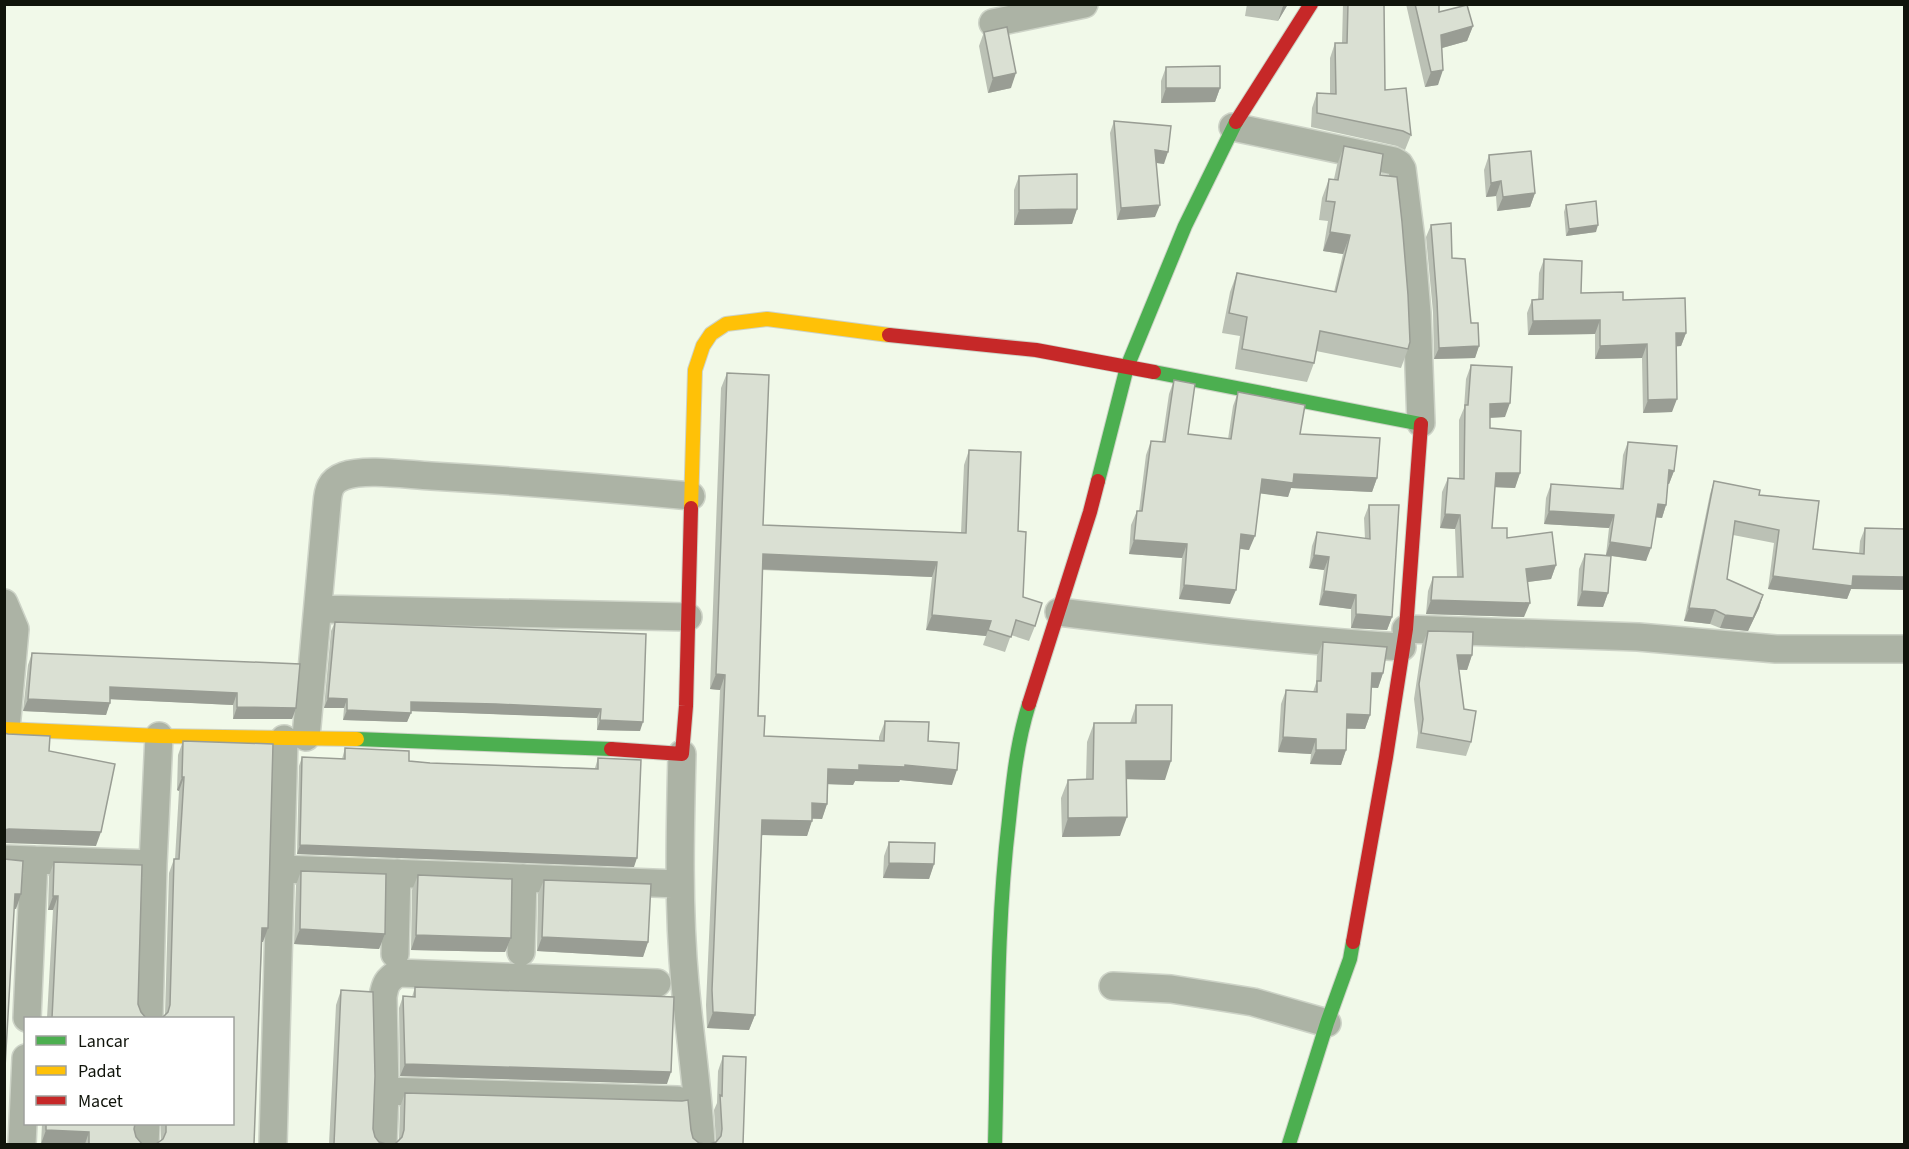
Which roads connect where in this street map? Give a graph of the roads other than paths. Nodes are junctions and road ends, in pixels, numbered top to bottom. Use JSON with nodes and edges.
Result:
{"nodes":[{"id":1,"x":1084,"y":4,"type":"edge"},
{"id":2,"x":1311,"y":4,"type":"edge"},
{"id":3,"x":993,"y":23,"type":"dead end"},
{"id":4,"x":1233,"y":128,"type":"junction"},
{"id":5,"x":1127,"y":367,"type":"junction"},
{"id":6,"x":1421,"y":423,"type":"junction"},
{"id":7,"x":691,"y":496,"type":"junction"},
{"id":8,"x":4,"y":603,"type":"edge"},
{"id":9,"x":319,"y":609,"type":"junction"},
{"id":10,"x":1059,"y":612,"type":"junction"},
{"id":11,"x":688,"y":617,"type":"junction"},
{"id":12,"x":1404,"y":638,"type":"junction"},
{"id":13,"x":1905,"y":649,"type":"edge"},
{"id":14,"x":5,"y":729,"type":"edge"},
{"id":15,"x":159,"y":736,"type":"junction"},
{"id":16,"x":295,"y":738,"type":"junction"},
{"id":17,"x":682,"y":754,"type":"junction"},
{"id":18,"x":4,"y":859,"type":"edge"},
{"id":19,"x":34,"y":860,"type":"junction"},
{"id":20,"x":153,"y":864,"type":"junction"},
{"id":21,"x":281,"y":869,"type":"junction"},
{"id":22,"x":397,"y":873,"type":"junction"},
{"id":23,"x":523,"y":878,"type":"junction"},
{"id":24,"x":679,"y":884,"type":"junction"},
{"id":25,"x":521,"y":952,"type":"dead end"},
{"id":26,"x":395,"y":954,"type":"dead end"},
{"id":27,"x":657,"y":983,"type":"dead end"},
{"id":28,"x":1113,"y":986,"type":"dead end"},
{"id":29,"x":27,"y":1017,"type":"edge"},
{"id":30,"x":149,"y":1017,"type":"edge"},
{"id":31,"x":1328,"y":1023,"type":"junction"},
{"id":32,"x":385,"y":1091,"type":"junction"},
{"id":33,"x":677,"y":1100,"type":"edge"},
{"id":34,"x":24,"y":1101,"type":"edge"},
{"id":35,"x":146,"y":1125,"type":"edge"},
{"id":36,"x":22,"y":1144,"type":"edge"},
{"id":37,"x":146,"y":1144,"type":"edge"},
{"id":38,"x":273,"y":1144,"type":"edge"},
{"id":39,"x":383,"y":1144,"type":"edge"},
{"id":40,"x":701,"y":1144,"type":"edge"},
{"id":41,"x":995,"y":1144,"type":"edge"},
{"id":42,"x":1289,"y":1144,"type":"edge"}],
"edges":[{"from":1,"to":3,"type":"street"},
{"from":2,"to":4,"type":"street"},
{"from":4,"to":5,"type":"street"},
{"from":4,"to":6,"type":"street"},
{"from":5,"to":6,"type":"street"},
{"from":5,"to":7,"type":"street"},
{"from":5,"to":10,"type":"street"},
{"from":6,"to":12,"type":"street"},
{"from":7,"to":9,"type":"street"},
{"from":7,"to":11,"type":"street"},
{"from":8,"to":14,"type":"street"},
{"from":9,"to":11,"type":"street"},
{"from":9,"to":16,"type":"street"},
{"from":10,"to":12,"type":"street"},
{"from":10,"to":41,"type":"street"},
{"from":11,"to":17,"type":"street"},
{"from":12,"to":13,"type":"street"},
{"from":12,"to":31,"type":"street"},
{"from":14,"to":15,"type":"street"},
{"from":15,"to":16,"type":"street"},
{"from":15,"to":20,"type":"street"},
{"from":16,"to":17,"type":"street"},
{"from":16,"to":21,"type":"street"},
{"from":17,"to":24,"type":"street"},
{"from":18,"to":19,"type":"street"},
{"from":19,"to":20,"type":"street"},
{"from":19,"to":29,"type":"street"},
{"from":20,"to":30,"type":"street"},
{"from":21,"to":22,"type":"street"},
{"from":21,"to":38,"type":"street"},
{"from":22,"to":23,"type":"street"},
{"from":22,"to":26,"type":"street"},
{"from":23,"to":24,"type":"street"},
{"from":23,"to":25,"type":"street"},
{"from":24,"to":40,"type":"street"},
{"from":27,"to":32,"type":"street"},
{"from":28,"to":31,"type":"street"},
{"from":31,"to":42,"type":"street"},
{"from":32,"to":33,"type":"street"},
{"from":32,"to":39,"type":"street"},
{"from":34,"to":36,"type":"street"},
{"from":35,"to":37,"type":"street"}]}
